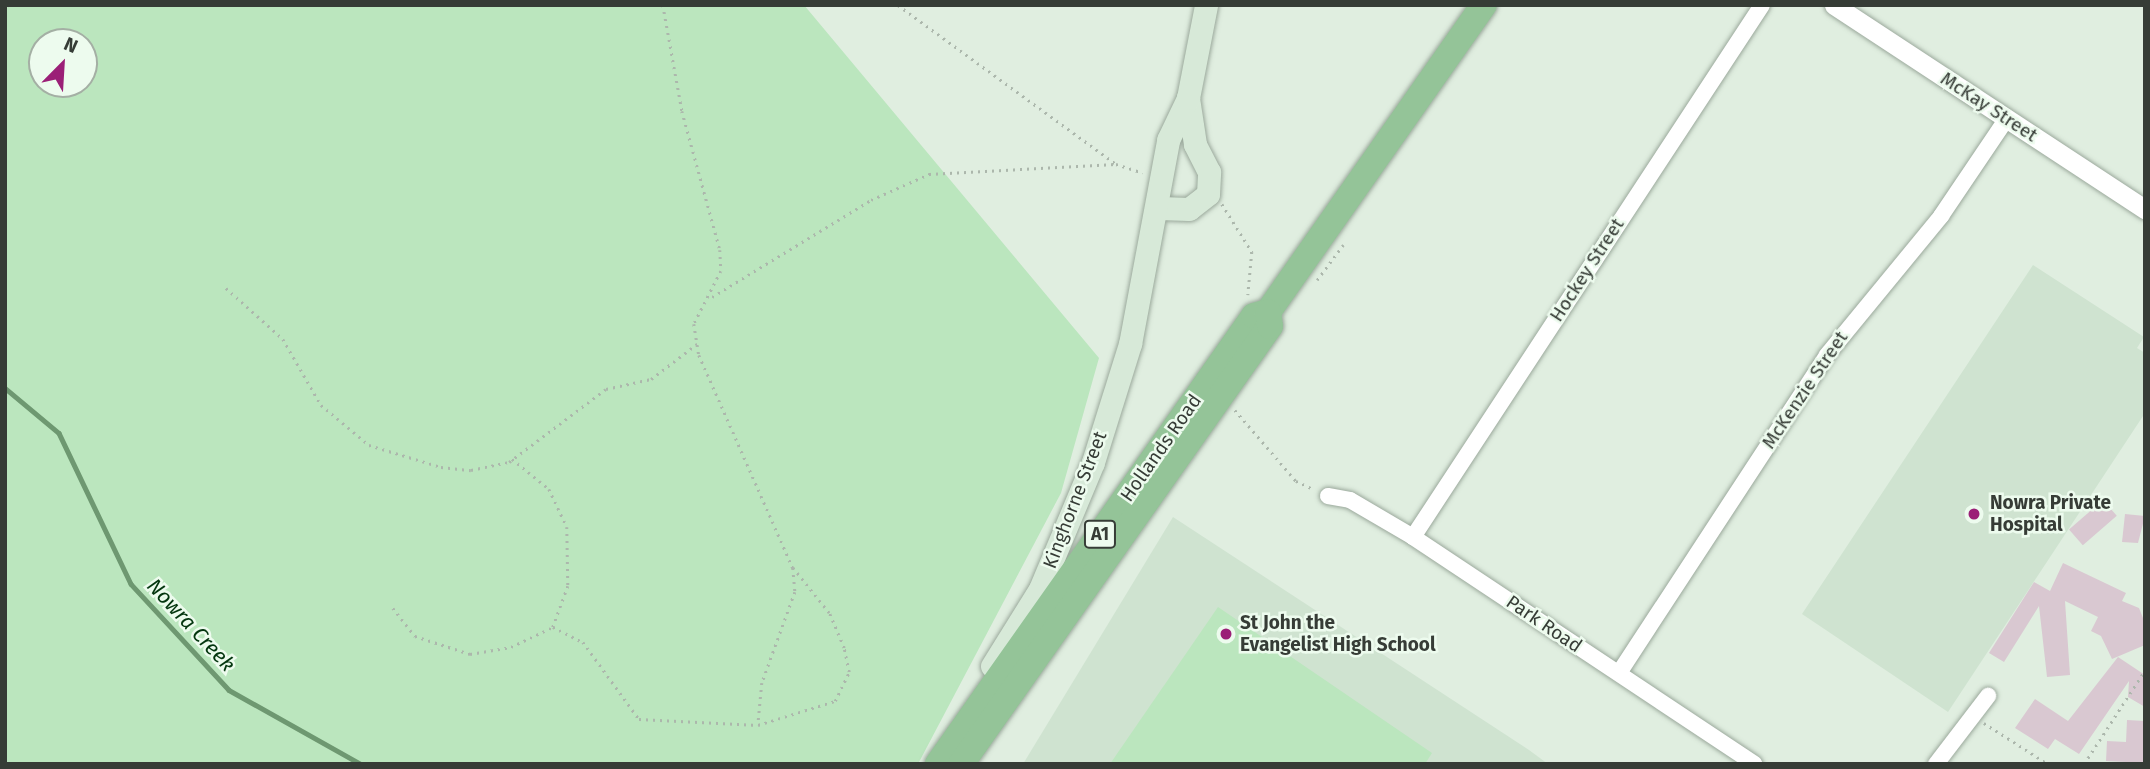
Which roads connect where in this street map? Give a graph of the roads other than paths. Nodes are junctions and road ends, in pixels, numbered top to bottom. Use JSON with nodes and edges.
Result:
{"nodes":[{"id":1,"x":1206,"y":5,"type":"edge"},
{"id":2,"x":1484,"y":5,"type":"edge"},
{"id":3,"x":1762,"y":5,"type":"edge"},
{"id":4,"x":1834,"y":5,"type":"edge"},
{"id":5,"x":1188,"y":98,"type":"junction"},
{"id":6,"x":2007,"y":118,"type":"junction"},
{"id":7,"x":1159,"y":208,"type":"junction"},
{"id":8,"x":2145,"y":209,"type":"edge"},
{"id":9,"x":1256,"y":308,"type":"junction"},
{"id":10,"x":1328,"y":496,"type":"road end"},
{"id":11,"x":1413,"y":537,"type":"junction"},
{"id":12,"x":1619,"y":673,"type":"junction"},
{"id":13,"x":1988,"y":696,"type":"dead end"},
{"id":14,"x":925,"y":764,"type":"edge"},
{"id":15,"x":938,"y":764,"type":"edge"},
{"id":16,"x":961,"y":764,"type":"edge"},
{"id":17,"x":1755,"y":764,"type":"edge"},
{"id":18,"x":1936,"y":764,"type":"edge"}],
"edges":[{"from":1,"to":5,"type":"main road","name":"Kinghorne Street"},
{"from":2,"to":9,"type":"highway","name":"Hollands Road","number":"A1"},
{"from":3,"to":11,"type":"street","name":"Hockey Street"},
{"from":4,"to":6,"type":"street","name":"McKay Street"},
{"from":5,"to":7,"type":"main road","name":"Kinghorne Street"},
{"from":5,"to":7,"type":"main road","name":"Kinghorne Street"},
{"from":6,"to":8,"type":"street","name":"McKay Street"},
{"from":6,"to":12,"type":"street","name":"McKenzie Street"},
{"from":7,"to":14,"type":"main road","name":"Kinghorne Street"},
{"from":9,"to":15,"type":"highway","name":"Hollands Road","number":"A1"},
{"from":9,"to":16,"type":"highway","name":"Hollands Road","number":"A1"},
{"from":10,"to":11,"type":"street","name":"Park Road"},
{"from":11,"to":12,"type":"street","name":"Park Road"},
{"from":12,"to":17,"type":"street","name":"Park Road"},
{"from":13,"to":18,"type":"street"}]}
